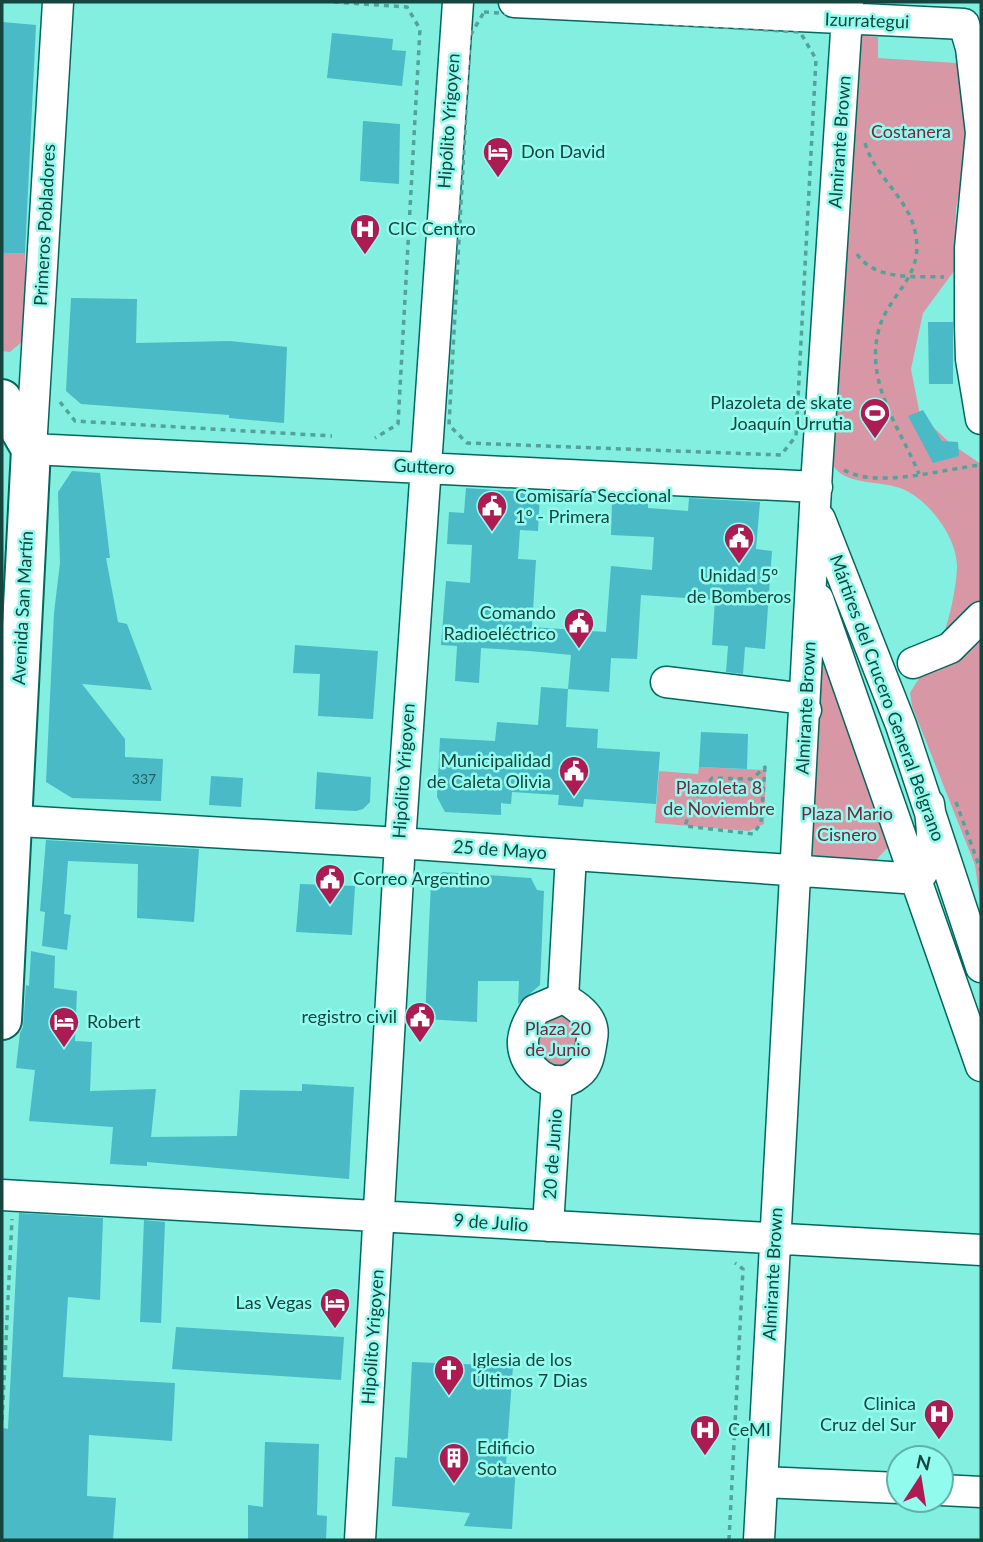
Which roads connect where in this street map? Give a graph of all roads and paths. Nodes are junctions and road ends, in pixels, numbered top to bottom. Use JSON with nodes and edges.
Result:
{"nodes":[{"id":1,"x":58,"y":2,"type":"edge"},
{"id":2,"x":334,"y":2,"type":"edge"},
{"id":3,"x":458,"y":2,"type":"edge"},
{"id":4,"x":514,"y":2,"type":"edge"},
{"id":5,"x":848,"y":11,"type":"edge"},
{"id":6,"x":816,"y":59,"type":"joint"},
{"id":7,"x":865,"y":143,"type":"dead end"},
{"id":8,"x":855,"y":250,"type":"dead end"},
{"id":9,"x":912,"y":276,"type":"junction"},
{"id":10,"x":970,"y":278,"type":"junction"},
{"id":11,"x":57,"y":398,"type":"dead end"},
{"id":12,"x":2,"y":399,"type":"edge"},
{"id":13,"x":981,"y":419,"type":"edge"},
{"id":14,"x":336,"y":436,"type":"dead end"},
{"id":15,"x":364,"y":438,"type":"dead end"},
{"id":16,"x":31,"y":449,"type":"junction"},
{"id":17,"x":836,"y":463,"type":"dead end"},
{"id":18,"x":981,"y":465,"type":"edge"},
{"id":19,"x":424,"y":467,"type":"junction"},
{"id":20,"x":919,"y":474,"type":"junction"},
{"id":21,"x":816,"y":498,"type":"junction"},
{"id":22,"x":813,"y":585,"type":"junction"},
{"id":23,"x":981,"y":617,"type":"edge"},
{"id":24,"x":913,"y":663,"type":"dead end"},
{"id":25,"x":666,"y":682,"type":"dead end"},
{"id":26,"x":804,"y":699,"type":"junction"},
{"id":27,"x":929,"y":804,"type":"junction"},
{"id":28,"x":8,"y":820,"type":"edge"},
{"id":29,"x":685,"y":826,"type":"joint"},
{"id":30,"x":400,"y":843,"type":"junction"},
{"id":31,"x":571,"y":855,"type":"junction"},
{"id":32,"x":797,"y":871,"type":"junction"},
{"id":33,"x":918,"y":879,"type":"junction"},
{"id":34,"x":981,"y":967,"type":"edge"},
{"id":35,"x":563,"y":998,"type":"junction"},
{"id":36,"x":2,"y":1020,"type":"edge"},
{"id":37,"x":981,"y":1066,"type":"edge"},
{"id":38,"x":557,"y":1081,"type":"junction"},
{"id":39,"x":9,"y":1204,"type":"edge"},
{"id":40,"x":379,"y":1214,"type":"junction"},
{"id":41,"x":548,"y":1226,"type":"junction"},
{"id":42,"x":775,"y":1239,"type":"junction"},
{"id":43,"x":981,"y":1250,"type":"edge"},
{"id":44,"x":732,"y":1261,"type":"dead end"},
{"id":45,"x":2,"y":1420,"type":"edge"},
{"id":46,"x":762,"y":1482,"type":"junction"},
{"id":47,"x":885,"y":1487,"type":"edge"},
{"id":48,"x":955,"y":1491,"type":"edge"},
{"id":49,"x":981,"y":1492,"type":"edge"},
{"id":50,"x":360,"y":1540,"type":"edge"},
{"id":51,"x":729,"y":1540,"type":"edge"},
{"id":52,"x":759,"y":1540,"type":"edge"}],
"edges":[{"from":1,"to":16,"type":"street","name":"Primeros Pobladores"},
{"from":2,"to":15,"type":"path"},
{"from":3,"to":19,"type":"street","name":"Hipólito Yrigoyen"},
{"from":4,"to":5,"type":"street","name":"Izurrategui"},
{"from":5,"to":10,"type":"street","name":"Izurrategui"},
{"from":5,"to":21,"type":"street","name":"Almirante Brown"},
{"from":6,"to":6,"type":"path"},
{"from":7,"to":9,"type":"path"},
{"from":8,"to":9,"type":"path"},
{"from":9,"to":10,"type":"path"},
{"from":9,"to":20,"type":"path"},
{"from":10,"to":13,"type":"street"},
{"from":11,"to":14,"type":"path"},
{"from":12,"to":16,"type":"highway"},
{"from":16,"to":19,"type":"street","name":"Guttero"},
{"from":16,"to":28,"type":"highway","name":"Avenida San Martín"},
{"from":17,"to":20,"type":"path"},
{"from":18,"to":20,"type":"path"},
{"from":19,"to":21,"type":"street","name":"Guttero"},
{"from":19,"to":30,"type":"street","name":"Hipólito Yrigoyen"},
{"from":21,"to":22,"type":"street","name":"Almirante Brown"},
{"from":21,"to":27,"type":"street","name":"Mártires del Crucero General Belgrano"},
{"from":22,"to":26,"type":"street","name":"Almirante Brown"},
{"from":22,"to":33,"type":"street","name":"Mártires del Crucero General Belgrano"},
{"from":23,"to":24,"type":"street"},
{"from":25,"to":26,"type":"street"},
{"from":26,"to":32,"type":"street","name":"Almirante Brown"},
{"from":27,"to":33,"type":"street"},
{"from":27,"to":34,"type":"street","name":"Mártires del Crucero General Belgrano"},
{"from":28,"to":30,"type":"street","name":"25 de Mayo"},
{"from":28,"to":36,"type":"highway","name":"Avenida San Martín"},
{"from":29,"to":29,"type":"path"},
{"from":30,"to":31,"type":"street","name":"25 de Mayo"},
{"from":30,"to":40,"type":"street","name":"Hipólito Yrigoyen"},
{"from":31,"to":32,"type":"street","name":"25 de Mayo"},
{"from":31,"to":35,"type":"street"},
{"from":32,"to":33,"type":"street","name":"25 de Mayo"},
{"from":32,"to":42,"type":"street","name":"Almirante Brown"},
{"from":33,"to":37,"type":"street","name":"Mártires del Crucero General Belgrano"},
{"from":35,"to":38,"type":"street"},
{"from":35,"to":38,"type":"street"},
{"from":38,"to":41,"type":"street","name":"20 de Junio"},
{"from":39,"to":40,"type":"street","name":"9 de Julio"},
{"from":39,"to":45,"type":"path"},
{"from":40,"to":41,"type":"street","name":"9 de Julio"},
{"from":40,"to":50,"type":"street","name":"Hipólito Yrigoyen"},
{"from":41,"to":42,"type":"street","name":"9 de Julio"},
{"from":42,"to":43,"type":"street","name":"9 de Julio"},
{"from":42,"to":46,"type":"street","name":"Almirante Brown"},
{"from":44,"to":51,"type":"path"},
{"from":46,"to":47,"type":"street"},
{"from":46,"to":52,"type":"street","name":"Almirante Brown"},
{"from":48,"to":49,"type":"street"}]}
